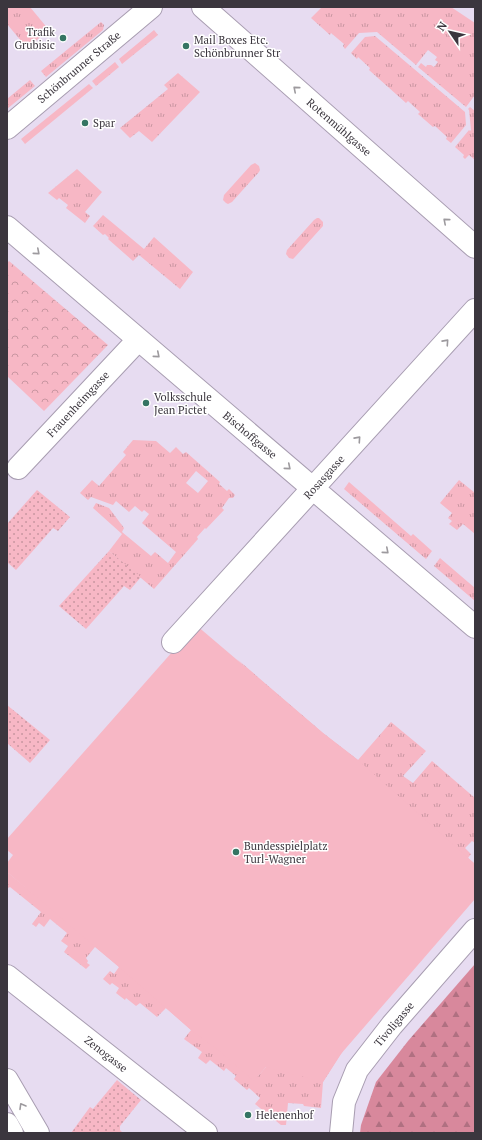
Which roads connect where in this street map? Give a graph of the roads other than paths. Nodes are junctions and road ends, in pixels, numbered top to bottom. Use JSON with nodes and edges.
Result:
{"nodes":[{"id":1,"x":151,"y":7,"type":"edge"},
{"id":2,"x":203,"y":7,"type":"edge"},
{"id":3,"x":7,"y":128,"type":"edge"},
{"id":4,"x":7,"y":227,"type":"edge"},
{"id":5,"x":475,"y":247,"type":"edge"},
{"id":6,"x":475,"y":310,"type":"edge"},
{"id":7,"x":138,"y":340,"type":"junction"},
{"id":8,"x":18,"y":468,"type":"dead end"},
{"id":9,"x":314,"y":489,"type":"junction"},
{"id":10,"x":475,"y":627,"type":"edge"},
{"id":11,"x":173,"y":642,"type":"dead end"},
{"id":12,"x":475,"y":930,"type":"edge"},
{"id":13,"x":7,"y":976,"type":"edge"},
{"id":14,"x":7,"y":1080,"type":"edge"},
{"id":15,"x":7,"y":1124,"type":"edge"},
{"id":16,"x":12,"y":1133,"type":"edge"},
{"id":17,"x":38,"y":1133,"type":"edge"},
{"id":18,"x":206,"y":1133,"type":"edge"},
{"id":19,"x":341,"y":1133,"type":"edge"}],
"edges":[{"from":1,"to":3,"type":"street","name":"Schönbrunner Straße"},
{"from":5,"to":2,"type":"street","name":"Rotenmühlgasse","one_way":true},
{"from":4,"to":7,"type":"street","name":"Bischoffgasse","one_way":true},
{"from":9,"to":6,"type":"street","name":"Rosasgasse","one_way":true},
{"from":7,"to":8,"type":"street","name":"Frauenheimgasse"},
{"from":7,"to":9,"type":"street","name":"Bischoffgasse","one_way":true},
{"from":9,"to":10,"type":"street","name":"Bischoffgasse","one_way":true},
{"from":9,"to":11,"type":"street","name":"Rosasgasse"},
{"from":12,"to":19,"type":"street","name":"Tivoligasse"},
{"from":13,"to":18,"type":"street","name":"Zenogasse"},
{"from":17,"to":14,"type":"street","one_way":true},
{"from":15,"to":16,"type":"street"}]}
